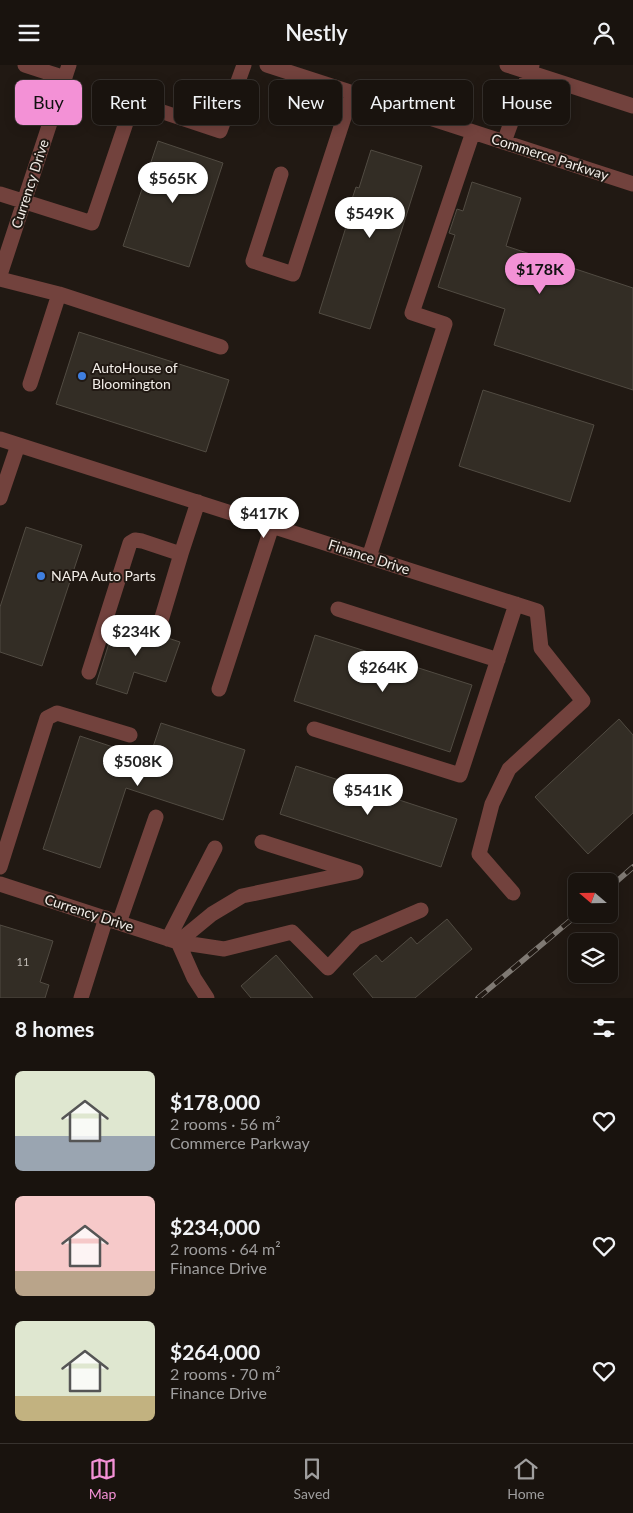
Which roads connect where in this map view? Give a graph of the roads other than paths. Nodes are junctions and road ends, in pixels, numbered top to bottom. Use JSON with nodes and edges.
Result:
{"nodes":[{"id":1,"x":25,"y":65,"type":"edge"},
{"id":2,"x":244,"y":65,"type":"edge"},
{"id":3,"x":267,"y":65,"type":"edge"},
{"id":4,"x":507,"y":65,"type":"edge"},
{"id":5,"x":531,"y":69,"type":"edge"},
{"id":6,"x":67,"y":71,"type":"edge"},
{"id":7,"x":304,"y":71,"type":"edge"},
{"id":8,"x":352,"y":93,"type":"joint"},
{"id":9,"x":633,"y":106,"type":"edge"},
{"id":10,"x":451,"y":125,"type":"edge"},
{"id":11,"x":473,"y":132,"type":"junction"},
{"id":12,"x":504,"y":142,"type":"junction"},
{"id":13,"x":281,"y":174,"type":"dead end"},
{"id":14,"x":633,"y":184,"type":"edge"},
{"id":15,"x":0,"y":194,"type":"edge"},
{"id":16,"x":24,"y":202,"type":"junction"},
{"id":17,"x":0,"y":275,"type":"edge"},
{"id":18,"x":0,"y":279,"type":"edge"},
{"id":19,"x":59,"y":294,"type":"junction"},
{"id":20,"x":221,"y":347,"type":"dead end"},
{"id":21,"x":30,"y":384,"type":"dead end"},
{"id":22,"x":0,"y":439,"type":"edge"},
{"id":23,"x":18,"y":445,"type":"junction"},
{"id":24,"x":0,"y":498,"type":"edge"},
{"id":25,"x":198,"y":503,"type":"junction"},
{"id":26,"x":272,"y":526,"type":"junction"},
{"id":27,"x":181,"y":554,"type":"junction"},
{"id":28,"x":369,"y":557,"type":"junction"},
{"id":29,"x":516,"y":604,"type":"junction"},
{"id":30,"x":338,"y":609,"type":"dead end"},
{"id":31,"x":160,"y":624,"type":"dead end"},
{"id":32,"x":498,"y":660,"type":"junction"},
{"id":33,"x":89,"y":672,"type":"dead end"},
{"id":34,"x":219,"y":689,"type":"dead end"},
{"id":35,"x":314,"y":729,"type":"dead end"},
{"id":36,"x":130,"y":735,"type":"dead end"},
{"id":37,"x":156,"y":817,"type":"dead end"},
{"id":38,"x":262,"y":842,"type":"dead end"},
{"id":39,"x":215,"y":848,"type":"dead end"},
{"id":40,"x":0,"y":867,"type":"edge"},
{"id":41,"x":0,"y":884,"type":"edge"},
{"id":42,"x":513,"y":893,"type":"dead end"},
{"id":43,"x":421,"y":910,"type":"dead end"},
{"id":44,"x":113,"y":921,"type":"junction"},
{"id":45,"x":173,"y":940,"type":"junction"},
{"id":46,"x":81,"y":998,"type":"edge"},
{"id":47,"x":207,"y":998,"type":"edge"}],
"edges":[{"from":1,"to":6,"type":"street"},
{"from":2,"to":16,"type":"street"},
{"from":3,"to":7,"type":"street","name":"Commerce Parkway"},
{"from":4,"to":5,"type":"street"},
{"from":5,"to":9,"type":"street"},
{"from":5,"to":12,"type":"street"},
{"from":6,"to":16,"type":"street","name":"Currency Drive"},
{"from":7,"to":8,"type":"street","name":"Commerce Parkway"},
{"from":8,"to":13,"type":"street"},
{"from":10,"to":11,"type":"street","name":"Commerce Parkway"},
{"from":11,"to":12,"type":"street","name":"Commerce Parkway"},
{"from":11,"to":28,"type":"street"},
{"from":12,"to":14,"type":"street","name":"Commerce Parkway"},
{"from":15,"to":16,"type":"street"},
{"from":16,"to":17,"type":"street","name":"Currency Drive"},
{"from":18,"to":19,"type":"street"},
{"from":19,"to":20,"type":"street"},
{"from":19,"to":21,"type":"street"},
{"from":22,"to":23,"type":"street","name":"Finance Drive"},
{"from":23,"to":24,"type":"street"},
{"from":23,"to":25,"type":"street","name":"Finance Drive"},
{"from":25,"to":26,"type":"street","name":"Finance Drive"},
{"from":25,"to":27,"type":"street"},
{"from":26,"to":28,"type":"street","name":"Finance Drive"},
{"from":26,"to":34,"type":"street"},
{"from":27,"to":31,"type":"street"},
{"from":27,"to":33,"type":"street"},
{"from":28,"to":29,"type":"street","name":"Finance Drive"},
{"from":29,"to":32,"type":"street"},
{"from":29,"to":42,"type":"street","name":"Finance Drive"},
{"from":30,"to":32,"type":"street"},
{"from":32,"to":35,"type":"street"},
{"from":36,"to":40,"type":"street"},
{"from":37,"to":44,"type":"street"},
{"from":38,"to":45,"type":"street"},
{"from":39,"to":45,"type":"street"},
{"from":41,"to":44,"type":"street","name":"Currency Drive"},
{"from":43,"to":45,"type":"street","name":"Currency Drive"},
{"from":44,"to":45,"type":"street","name":"Currency Drive"},
{"from":44,"to":46,"type":"street"},
{"from":45,"to":47,"type":"street"}]}
